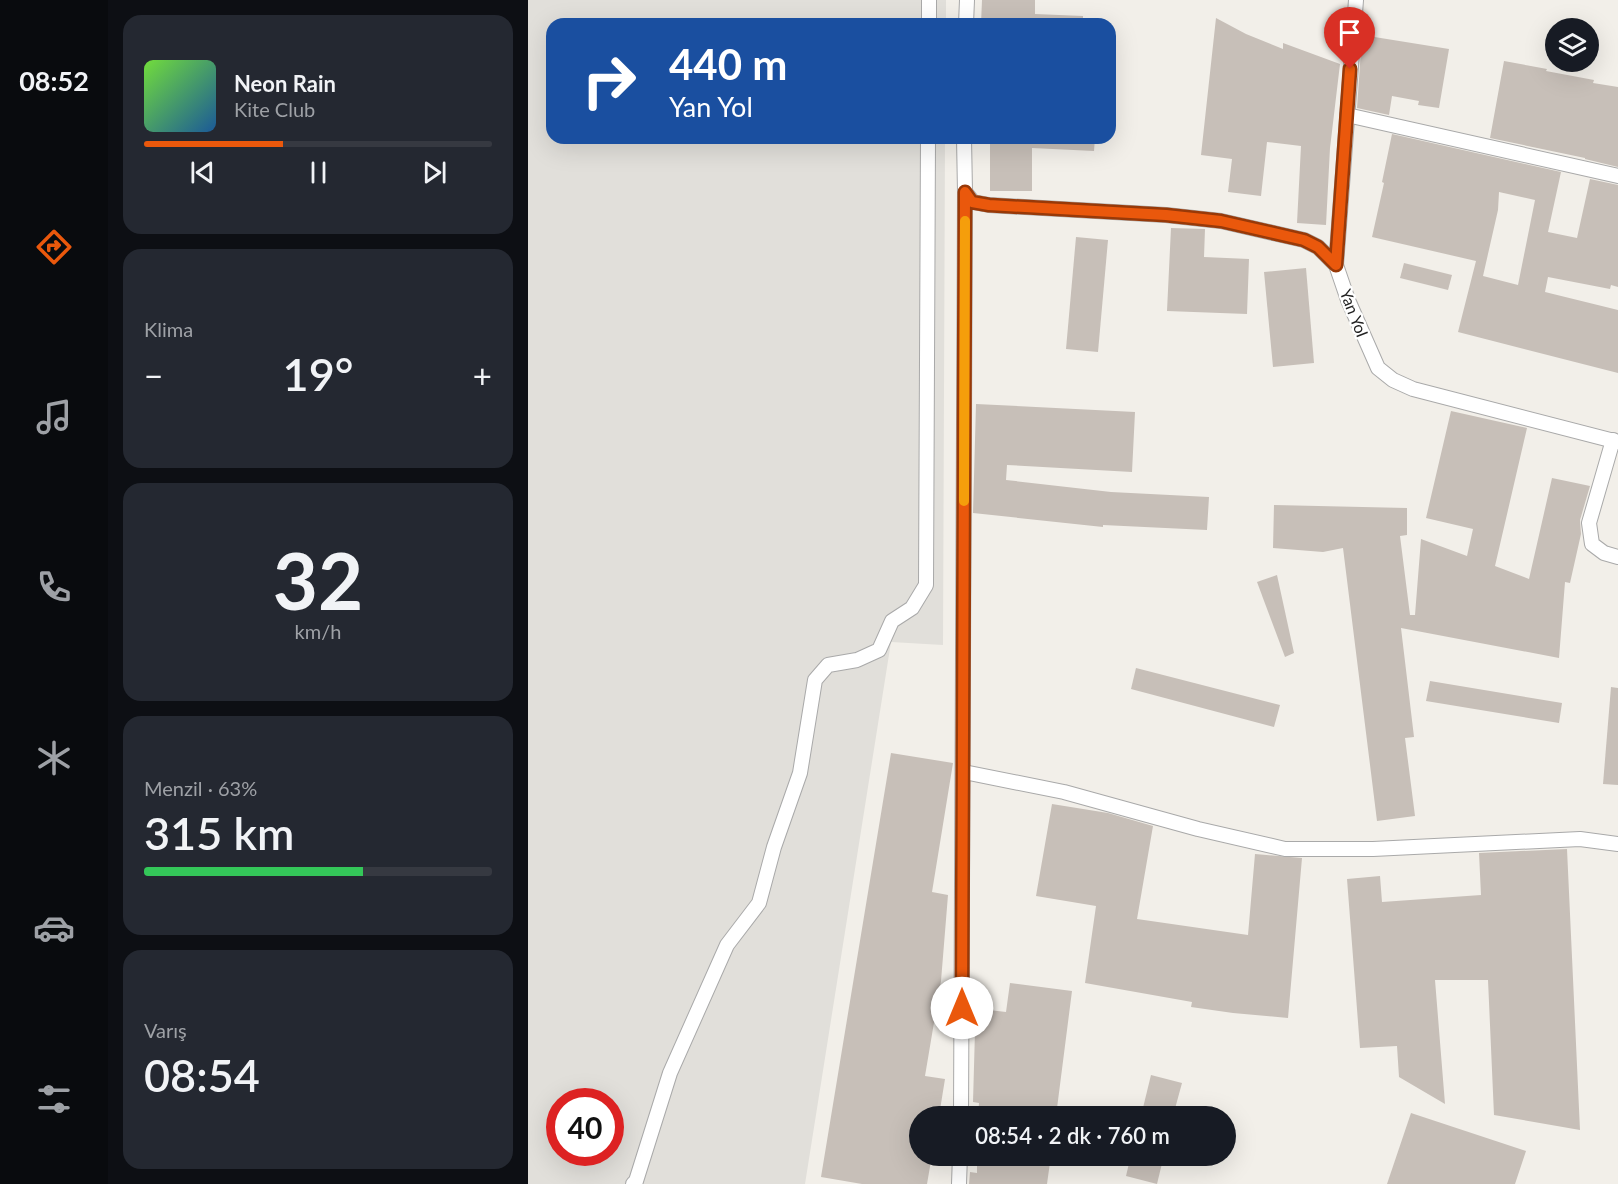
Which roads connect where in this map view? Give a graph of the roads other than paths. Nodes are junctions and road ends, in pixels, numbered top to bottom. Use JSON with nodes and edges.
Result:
{"nodes":[{"id":1,"x":929,"y":0,"type":"edge"},
{"id":2,"x":967,"y":0,"type":"edge"},
{"id":3,"x":1356,"y":0,"type":"edge"},
{"id":4,"x":929,"y":18,"type":"edge"},
{"id":5,"x":966,"y":18,"type":"edge"},
{"id":6,"x":1347,"y":115,"type":"junction"},
{"id":7,"x":928,"y":144,"type":"edge"},
{"id":8,"x":964,"y":144,"type":"edge"},
{"id":9,"x":1618,"y":176,"type":"edge"},
{"id":10,"x":965,"y":192,"type":"junction"},
{"id":11,"x":1336,"y":265,"type":"junction"},
{"id":12,"x":1615,"y":441,"type":"edge"},
{"id":13,"x":1618,"y":557,"type":"edge"},
{"id":14,"x":964,"y":772,"type":"junction"},
{"id":15,"x":1618,"y":844,"type":"edge"},
{"id":16,"x":961,"y":1106,"type":"edge"},
{"id":17,"x":960,"y":1166,"type":"edge"},
{"id":18,"x":633,"y":1184,"type":"edge"},
{"id":19,"x":960,"y":1184,"type":"edge"}],
"edges":[{"from":1,"to":4,"type":"street"},
{"from":2,"to":5,"type":"street"},
{"from":3,"to":6,"type":"street"},
{"from":6,"to":9,"type":"street"},
{"from":6,"to":11,"type":"street"},
{"from":7,"to":18,"type":"street"},
{"from":8,"to":10,"type":"street"},
{"from":10,"to":11,"type":"street","name":"Yan Yol"},
{"from":10,"to":14,"type":"street"},
{"from":11,"to":12,"type":"street","name":"Yan Yol"},
{"from":12,"to":13,"type":"street"},
{"from":14,"to":15,"type":"street"},
{"from":14,"to":16,"type":"street"},
{"from":17,"to":19,"type":"street"}]}
